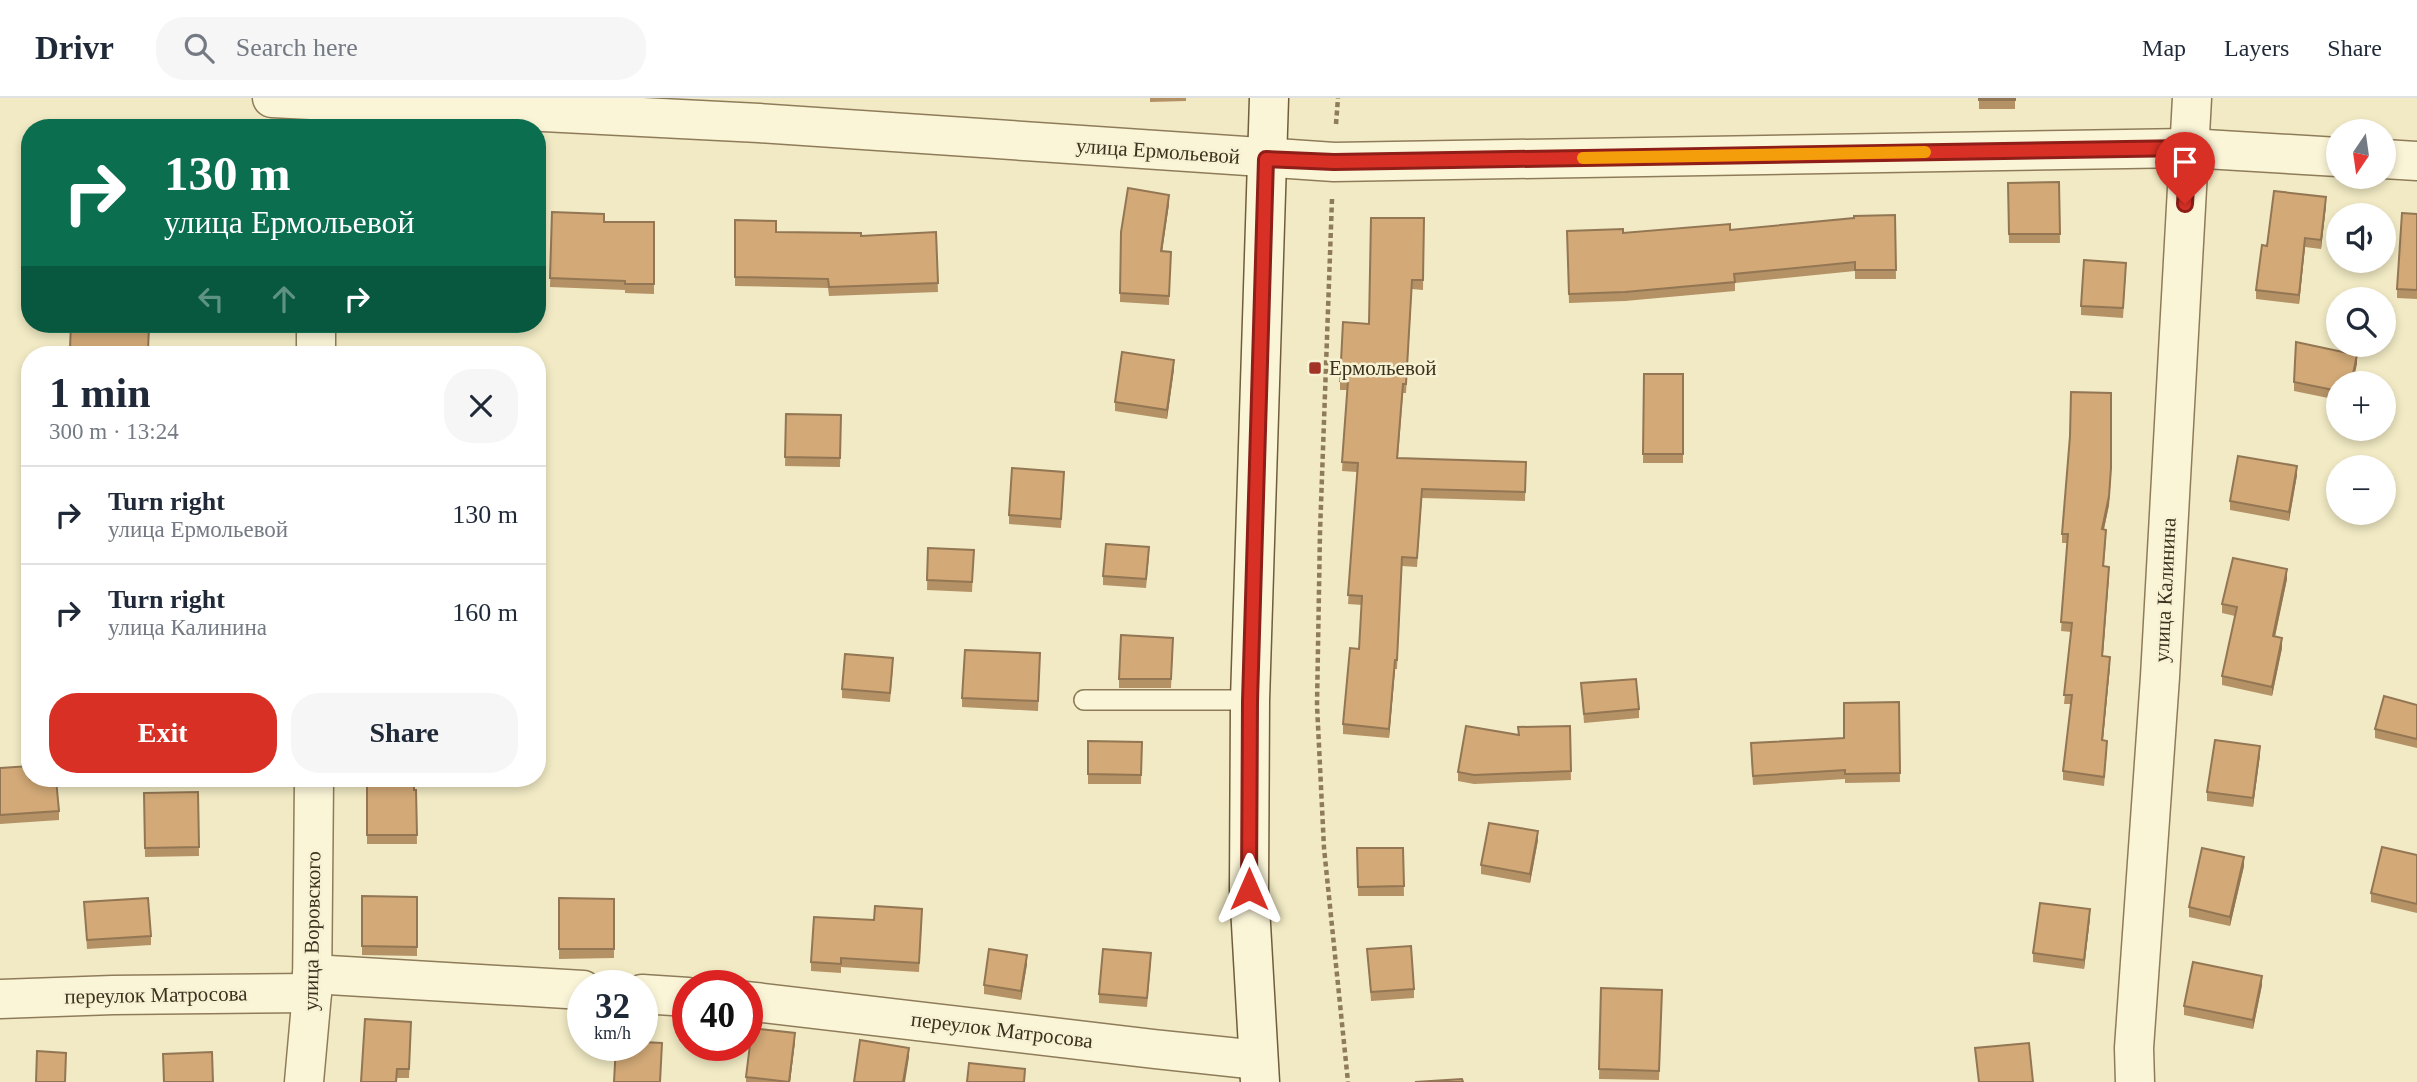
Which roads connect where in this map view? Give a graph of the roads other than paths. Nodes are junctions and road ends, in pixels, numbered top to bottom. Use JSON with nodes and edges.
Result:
{"nodes":[{"id":1,"x":272,"y":98,"type":"edge"},
{"id":2,"x":1269,"y":98,"type":"edge"},
{"id":3,"x":2192,"y":98,"type":"edge"},
{"id":4,"x":317,"y":109,"type":"edge"},
{"id":5,"x":2188,"y":148,"type":"junction"},
{"id":6,"x":2326,"y":156,"type":"edge"},
{"id":7,"x":1266,"y":159,"type":"junction"},
{"id":8,"x":2396,"y":160,"type":"edge"},
{"id":9,"x":2417,"y":161,"type":"edge"},
{"id":10,"x":1084,"y":700,"type":"dead end"},
{"id":11,"x":1250,"y":701,"type":"junction"},
{"id":12,"x":314,"y":787,"type":"edge"},
{"id":13,"x":312,"y":983,"type":"junction"},
{"id":14,"x":567,"y":990,"type":"edge"},
{"id":15,"x":0,"y":999,"type":"edge"},
{"id":16,"x":763,"y":1003,"type":"edge"},
{"id":17,"x":1259,"y":1071,"type":"edge"},
{"id":18,"x":304,"y":1082,"type":"edge"},
{"id":19,"x":2135,"y":1082,"type":"edge"}],
"edges":[{"from":1,"to":4,"type":"street","name":"улица Ермольевой"},
{"from":2,"to":7,"type":"street"},
{"from":3,"to":5,"type":"street","name":"улица Калинина"},
{"from":4,"to":7,"type":"street","name":"улица Ермольевой"},
{"from":5,"to":6,"type":"street","name":"улица Ермольевой"},
{"from":5,"to":7,"type":"street","name":"улица Ермольевой"},
{"from":5,"to":19,"type":"street","name":"улица Калинина"},
{"from":7,"to":11,"type":"street"},
{"from":8,"to":9,"type":"street"},
{"from":10,"to":11,"type":"lane"},
{"from":11,"to":17,"type":"street"},
{"from":12,"to":13,"type":"street","name":"улица Воровского"},
{"from":13,"to":14,"type":"street","name":"переулок Матросова"},
{"from":13,"to":15,"type":"street","name":"переулок Матросова"},
{"from":13,"to":18,"type":"street","name":"улица Воровского"},
{"from":16,"to":17,"type":"street","name":"переулок Матросова"}]}
